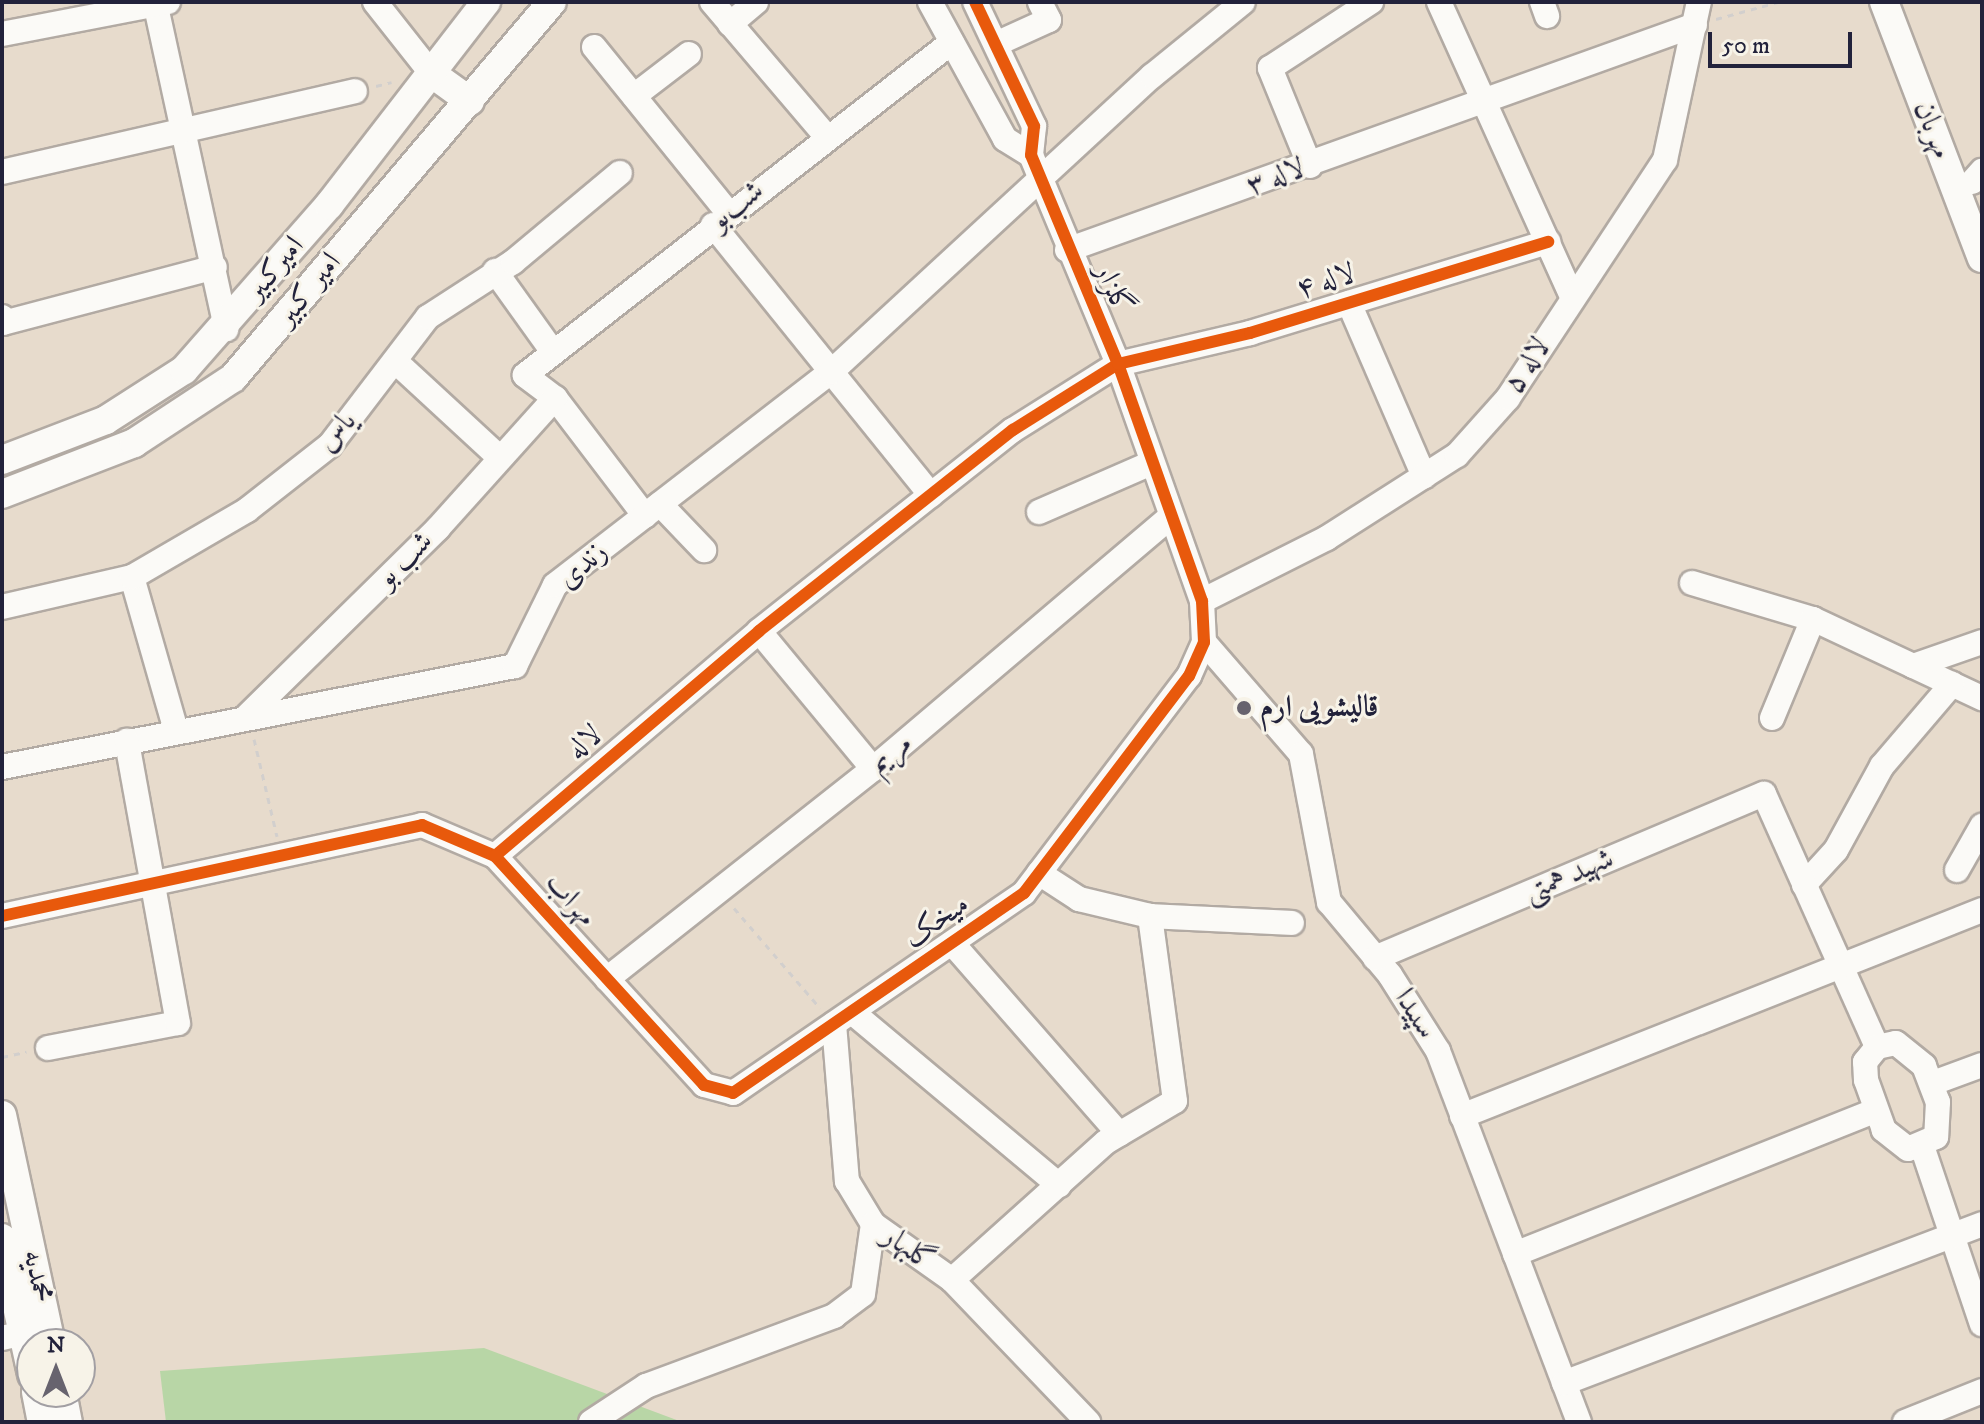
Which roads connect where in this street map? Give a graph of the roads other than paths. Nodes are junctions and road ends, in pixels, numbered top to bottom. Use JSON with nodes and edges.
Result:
{"nodes":[{"id":1,"x":375,"y":2,"type":"edge"},
{"id":2,"x":486,"y":2,"type":"edge"},
{"id":3,"x":552,"y":2,"type":"edge"},
{"id":4,"x":712,"y":2,"type":"edge"},
{"id":5,"x":756,"y":2,"type":"edge"},
{"id":6,"x":930,"y":2,"type":"edge"},
{"id":7,"x":975,"y":2,"type":"edge"},
{"id":8,"x":1040,"y":2,"type":"edge"},
{"id":9,"x":1243,"y":2,"type":"edge"},
{"id":10,"x":1371,"y":2,"type":"edge"},
{"id":11,"x":1439,"y":2,"type":"edge"},
{"id":12,"x":1884,"y":2,"type":"edge"},
{"id":13,"x":1905,"y":2,"type":"edge"},
{"id":14,"x":159,"y":3,"type":"edge"},
{"id":15,"x":1697,"y":14,"type":"edge"},
{"id":16,"x":730,"y":24,"type":"junction"},
{"id":17,"x":2,"y":34,"type":"edge"},
{"id":18,"x":952,"y":42,"type":"junction"},
{"id":19,"x":996,"y":44,"type":"junction"},
{"id":20,"x":594,"y":47,"type":"dead end"},
{"id":21,"x":689,"y":54,"type":"dead end"},
{"id":22,"x":431,"y":73,"type":"junction"},
{"id":23,"x":355,"y":91,"type":"dead end"},
{"id":24,"x":634,"y":96,"type":"junction"},
{"id":25,"x":470,"y":101,"type":"junction"},
{"id":26,"x":1484,"y":104,"type":"junction"},
{"id":27,"x":186,"y":130,"type":"junction"},
{"id":28,"x":825,"y":135,"type":"junction"},
{"id":29,"x":1031,"y":155,"type":"junction"},
{"id":30,"x":1310,"y":166,"type":"junction"},
{"id":31,"x":2,"y":172,"type":"edge"},
{"id":32,"x":620,"y":173,"type":"dead end"},
{"id":33,"x":1041,"y":182,"type":"junction"},
{"id":34,"x":1979,"y":187,"type":"edge"},
{"id":35,"x":721,"y":220,"type":"junction"},
{"id":36,"x":1548,"y":242,"type":"junction"},
{"id":37,"x":1067,"y":250,"type":"junction"},
{"id":38,"x":1982,"y":258,"type":"edge"},
{"id":39,"x":215,"y":267,"type":"junction"},
{"id":40,"x":495,"y":271,"type":"junction"},
{"id":41,"x":1572,"y":297,"type":"junction"},
{"id":42,"x":1349,"y":303,"type":"junction"},
{"id":43,"x":3,"y":320,"type":"edge"},
{"id":44,"x":226,"y":329,"type":"junction"},
{"id":45,"x":553,"y":352,"type":"junction"},
{"id":46,"x":395,"y":361,"type":"junction"},
{"id":47,"x":1118,"y":364,"type":"junction"},
{"id":48,"x":831,"y":372,"type":"junction"},
{"id":49,"x":555,"y":398,"type":"junction"},
{"id":50,"x":500,"y":458,"type":"junction"},
{"id":51,"x":2,"y":460,"type":"edge"},
{"id":52,"x":1149,"y":464,"type":"junction"},
{"id":53,"x":1424,"y":476,"type":"junction"},
{"id":54,"x":2,"y":494,"type":"edge"},
{"id":55,"x":931,"y":495,"type":"junction"},
{"id":56,"x":652,"y":510,"type":"junction"},
{"id":57,"x":1039,"y":512,"type":"dead end"},
{"id":58,"x":1167,"y":520,"type":"junction"},
{"id":59,"x":704,"y":550,"type":"dead end"},
{"id":60,"x":132,"y":577,"type":"junction"},
{"id":61,"x":1692,"y":583,"type":"dead end"},
{"id":62,"x":1202,"y":601,"type":"junction"},
{"id":63,"x":2,"y":607,"type":"edge"},
{"id":64,"x":1813,"y":619,"type":"junction"},
{"id":65,"x":759,"y":631,"type":"junction"},
{"id":66,"x":1204,"y":642,"type":"junction"},
{"id":67,"x":1982,"y":642,"type":"edge"},
{"id":68,"x":1913,"y":666,"type":"junction"},
{"id":69,"x":1952,"y":684,"type":"junction"},
{"id":70,"x":1982,"y":698,"type":"edge"},
{"id":71,"x":248,"y":715,"type":"junction"},
{"id":72,"x":1772,"y":718,"type":"dead end"},
{"id":73,"x":176,"y":730,"type":"junction"},
{"id":74,"x":127,"y":741,"type":"junction"},
{"id":75,"x":2,"y":767,"type":"edge"},
{"id":76,"x":873,"y":769,"type":"junction"},
{"id":77,"x":1982,"y":826,"type":"edge"},
{"id":78,"x":495,"y":856,"type":"junction"},
{"id":79,"x":1957,"y":870,"type":"dead end"},
{"id":80,"x":1039,"y":873,"type":"junction"},
{"id":81,"x":1804,"y":885,"type":"junction"},
{"id":82,"x":155,"y":887,"type":"junction"},
{"id":83,"x":1982,"y":910,"type":"edge"},
{"id":84,"x":2,"y":916,"type":"edge"},
{"id":85,"x":1150,"y":916,"type":"junction"},
{"id":86,"x":1292,"y":923,"type":"dead end"},
{"id":87,"x":952,"y":943,"type":"junction"},
{"id":88,"x":1375,"y":958,"type":"junction"},
{"id":89,"x":1840,"y":967,"type":"junction"},
{"id":90,"x":607,"y":979,"type":"junction"},
{"id":91,"x":843,"y":1018,"type":"junction"},
{"id":92,"x":1877,"y":1047,"type":"junction"},
{"id":93,"x":48,"y":1048,"type":"road end"},
{"id":94,"x":1982,"y":1065,"type":"edge"},
{"id":95,"x":1933,"y":1083,"type":"junction"},
{"id":96,"x":1875,"y":1111,"type":"junction"},
{"id":97,"x":2,"y":1115,"type":"edge"},
{"id":98,"x":1462,"y":1116,"type":"junction"},
{"id":99,"x":1119,"y":1134,"type":"junction"},
{"id":100,"x":1922,"y":1146,"type":"junction"},
{"id":101,"x":1059,"y":1185,"type":"junction"},
{"id":102,"x":873,"y":1224,"type":"junction"},
{"id":103,"x":1982,"y":1224,"type":"edge"},
{"id":104,"x":1949,"y":1236,"type":"junction"},
{"id":105,"x":2,"y":1238,"type":"edge"},
{"id":106,"x":1515,"y":1254,"type":"junction"},
{"id":107,"x":952,"y":1280,"type":"junction"},
{"id":108,"x":1982,"y":1324,"type":"edge"},
{"id":109,"x":48,"y":1328,"type":"edge"},
{"id":110,"x":12,"y":1336,"type":"edge"},
{"id":111,"x":1564,"y":1383,"type":"junction"},
{"id":112,"x":1982,"y":1391,"type":"edge"},
{"id":113,"x":591,"y":1422,"type":"edge"},
{"id":114,"x":1088,"y":1422,"type":"edge"},
{"id":115,"x":1579,"y":1422,"type":"edge"},
{"id":116,"x":1905,"y":1422,"type":"edge"}],
"edges":[{"from":1,"to":22,"type":"street"},
{"from":2,"to":22,"type":"street","name":"امیرکبیر"},
{"from":3,"to":25,"type":"street","name":"امیر کبیر"},
{"from":4,"to":16,"type":"street"},
{"from":5,"to":16,"type":"street"},
{"from":6,"to":18,"type":"street"},
{"from":7,"to":19,"type":"street","name":"گلزار"},
{"from":8,"to":19,"type":"street"},
{"from":9,"to":33,"type":"street","name":"زندی"},
{"from":10,"to":30,"type":"street"},
{"from":11,"to":26,"type":"street"},
{"from":12,"to":38,"type":"street","name":"مهربان"},
{"from":13,"to":34,"type":"street","name":"مهربان"},
{"from":14,"to":17,"type":"street"},
{"from":14,"to":27,"type":"street"},
{"from":15,"to":26,"type":"street","name":"لاله ۳"},
{"from":15,"to":41,"type":"street","name":"لاله ۵"},
{"from":16,"to":28,"type":"street"},
{"from":18,"to":28,"type":"street","name":"شب‌بو"},
{"from":18,"to":29,"type":"street"},
{"from":19,"to":29,"type":"street","name":"گلزار"},
{"from":20,"to":24,"type":"street"},
{"from":21,"to":24,"type":"street"},
{"from":22,"to":25,"type":"street"},
{"from":22,"to":44,"type":"street","name":"امیرکبیر"},
{"from":23,"to":27,"type":"street"},
{"from":24,"to":35,"type":"street"},
{"from":25,"to":54,"type":"street","name":"امیر کبیر"},
{"from":26,"to":30,"type":"street","name":"لاله ۳"},
{"from":26,"to":36,"type":"street"},
{"from":27,"to":31,"type":"street"},
{"from":27,"to":39,"type":"street"},
{"from":28,"to":35,"type":"street","name":"شب‌بو"},
{"from":29,"to":33,"type":"street","name":"گلزار"},
{"from":30,"to":37,"type":"street","name":"لاله ۳"},
{"from":32,"to":40,"type":"street","name":"یاس"},
{"from":33,"to":37,"type":"street","name":"گلزار"},
{"from":33,"to":48,"type":"street","name":"زندی"},
{"from":35,"to":45,"type":"street","name":"شب‌بو"},
{"from":35,"to":48,"type":"street"},
{"from":36,"to":41,"type":"street"},
{"from":36,"to":42,"type":"street","name":"لاله ۴"},
{"from":37,"to":47,"type":"street","name":"گلزار"},
{"from":39,"to":43,"type":"street"},
{"from":39,"to":44,"type":"street"},
{"from":40,"to":45,"type":"street"},
{"from":40,"to":46,"type":"street","name":"یاس"},
{"from":41,"to":53,"type":"street","name":"لاله ۵"},
{"from":42,"to":47,"type":"street","name":"لاله ۴"},
{"from":42,"to":53,"type":"street"},
{"from":44,"to":51,"type":"street","name":"امیرکبیر"},
{"from":45,"to":49,"type":"street","name":"شب‌بو"},
{"from":46,"to":50,"type":"street"},
{"from":46,"to":60,"type":"street","name":"یاس"},
{"from":47,"to":52,"type":"street","name":"گلزار"},
{"from":47,"to":55,"type":"street","name":"لاله"},
{"from":48,"to":55,"type":"street"},
{"from":48,"to":56,"type":"street","name":"زندی"},
{"from":49,"to":50,"type":"street","name":"شب بو"},
{"from":49,"to":56,"type":"street"},
{"from":50,"to":71,"type":"street","name":"شب بو"},
{"from":52,"to":57,"type":"street"},
{"from":52,"to":58,"type":"street","name":"گلزار"},
{"from":53,"to":62,"type":"street","name":"لاله ۵"},
{"from":55,"to":65,"type":"street","name":"لاله"},
{"from":56,"to":59,"type":"street"},
{"from":56,"to":71,"type":"street","name":"زندی"},
{"from":58,"to":62,"type":"street","name":"گلزار"},
{"from":58,"to":76,"type":"street","name":"مریم"},
{"from":60,"to":63,"type":"street","name":"یاس"},
{"from":60,"to":73,"type":"street"},
{"from":61,"to":64,"type":"street"},
{"from":62,"to":66,"type":"street","name":"میخک"},
{"from":64,"to":68,"type":"street"},
{"from":64,"to":72,"type":"street"},
{"from":65,"to":76,"type":"street"},
{"from":65,"to":78,"type":"street","name":"لاله"},
{"from":66,"to":80,"type":"street","name":"میخک"},
{"from":66,"to":88,"type":"street","name":"سپیدا"},
{"from":67,"to":68,"type":"street"},
{"from":68,"to":69,"type":"street"},
{"from":69,"to":70,"type":"street"},
{"from":69,"to":81,"type":"street"},
{"from":71,"to":73,"type":"street","name":"زندی"},
{"from":73,"to":74,"type":"street","name":"زندی"},
{"from":74,"to":75,"type":"street","name":"زندی"},
{"from":74,"to":82,"type":"street"},
{"from":76,"to":90,"type":"street","name":"مریم"},
{"from":77,"to":79,"type":"street"},
{"from":78,"to":82,"type":"street"},
{"from":78,"to":90,"type":"street","name":"مهراب"},
{"from":80,"to":85,"type":"street"},
{"from":80,"to":87,"type":"street","name":"میخک"},
{"from":81,"to":88,"type":"street","name":"شهید همتی"},
{"from":81,"to":89,"type":"street"},
{"from":82,"to":84,"type":"street"},
{"from":82,"to":93,"type":"street"},
{"from":83,"to":89,"type":"street"},
{"from":85,"to":86,"type":"street"},
{"from":85,"to":99,"type":"street"},
{"from":87,"to":91,"type":"street","name":"میخک"},
{"from":87,"to":99,"type":"street"},
{"from":88,"to":98,"type":"street","name":"سپیدا"},
{"from":89,"to":92,"type":"street"},
{"from":89,"to":98,"type":"street"},
{"from":90,"to":91,"type":"street","name":"میخک"},
{"from":91,"to":101,"type":"street"},
{"from":91,"to":102,"type":"street","name":"گلبهار"},
{"from":92,"to":95,"type":"street"},
{"from":92,"to":96,"type":"street"},
{"from":94,"to":95,"type":"street"},
{"from":95,"to":100,"type":"street"},
{"from":96,"to":100,"type":"street"},
{"from":96,"to":106,"type":"street"},
{"from":97,"to":109,"type":"street","name":"محمدیه"},
{"from":98,"to":106,"type":"street","name":"سپیدا"},
{"from":99,"to":101,"type":"street"},
{"from":100,"to":104,"type":"street"},
{"from":101,"to":107,"type":"street"},
{"from":102,"to":107,"type":"street","name":"گلبهار"},
{"from":102,"to":113,"type":"street"},
{"from":103,"to":104,"type":"street"},
{"from":104,"to":108,"type":"street"},
{"from":104,"to":111,"type":"street"},
{"from":105,"to":110,"type":"street","name":"محمدیه"},
{"from":106,"to":111,"type":"street","name":"سپیدا"},
{"from":107,"to":114,"type":"street","name":"گلبهار"},
{"from":111,"to":115,"type":"street","name":"سپیدا"},
{"from":112,"to":116,"type":"street"}]}
